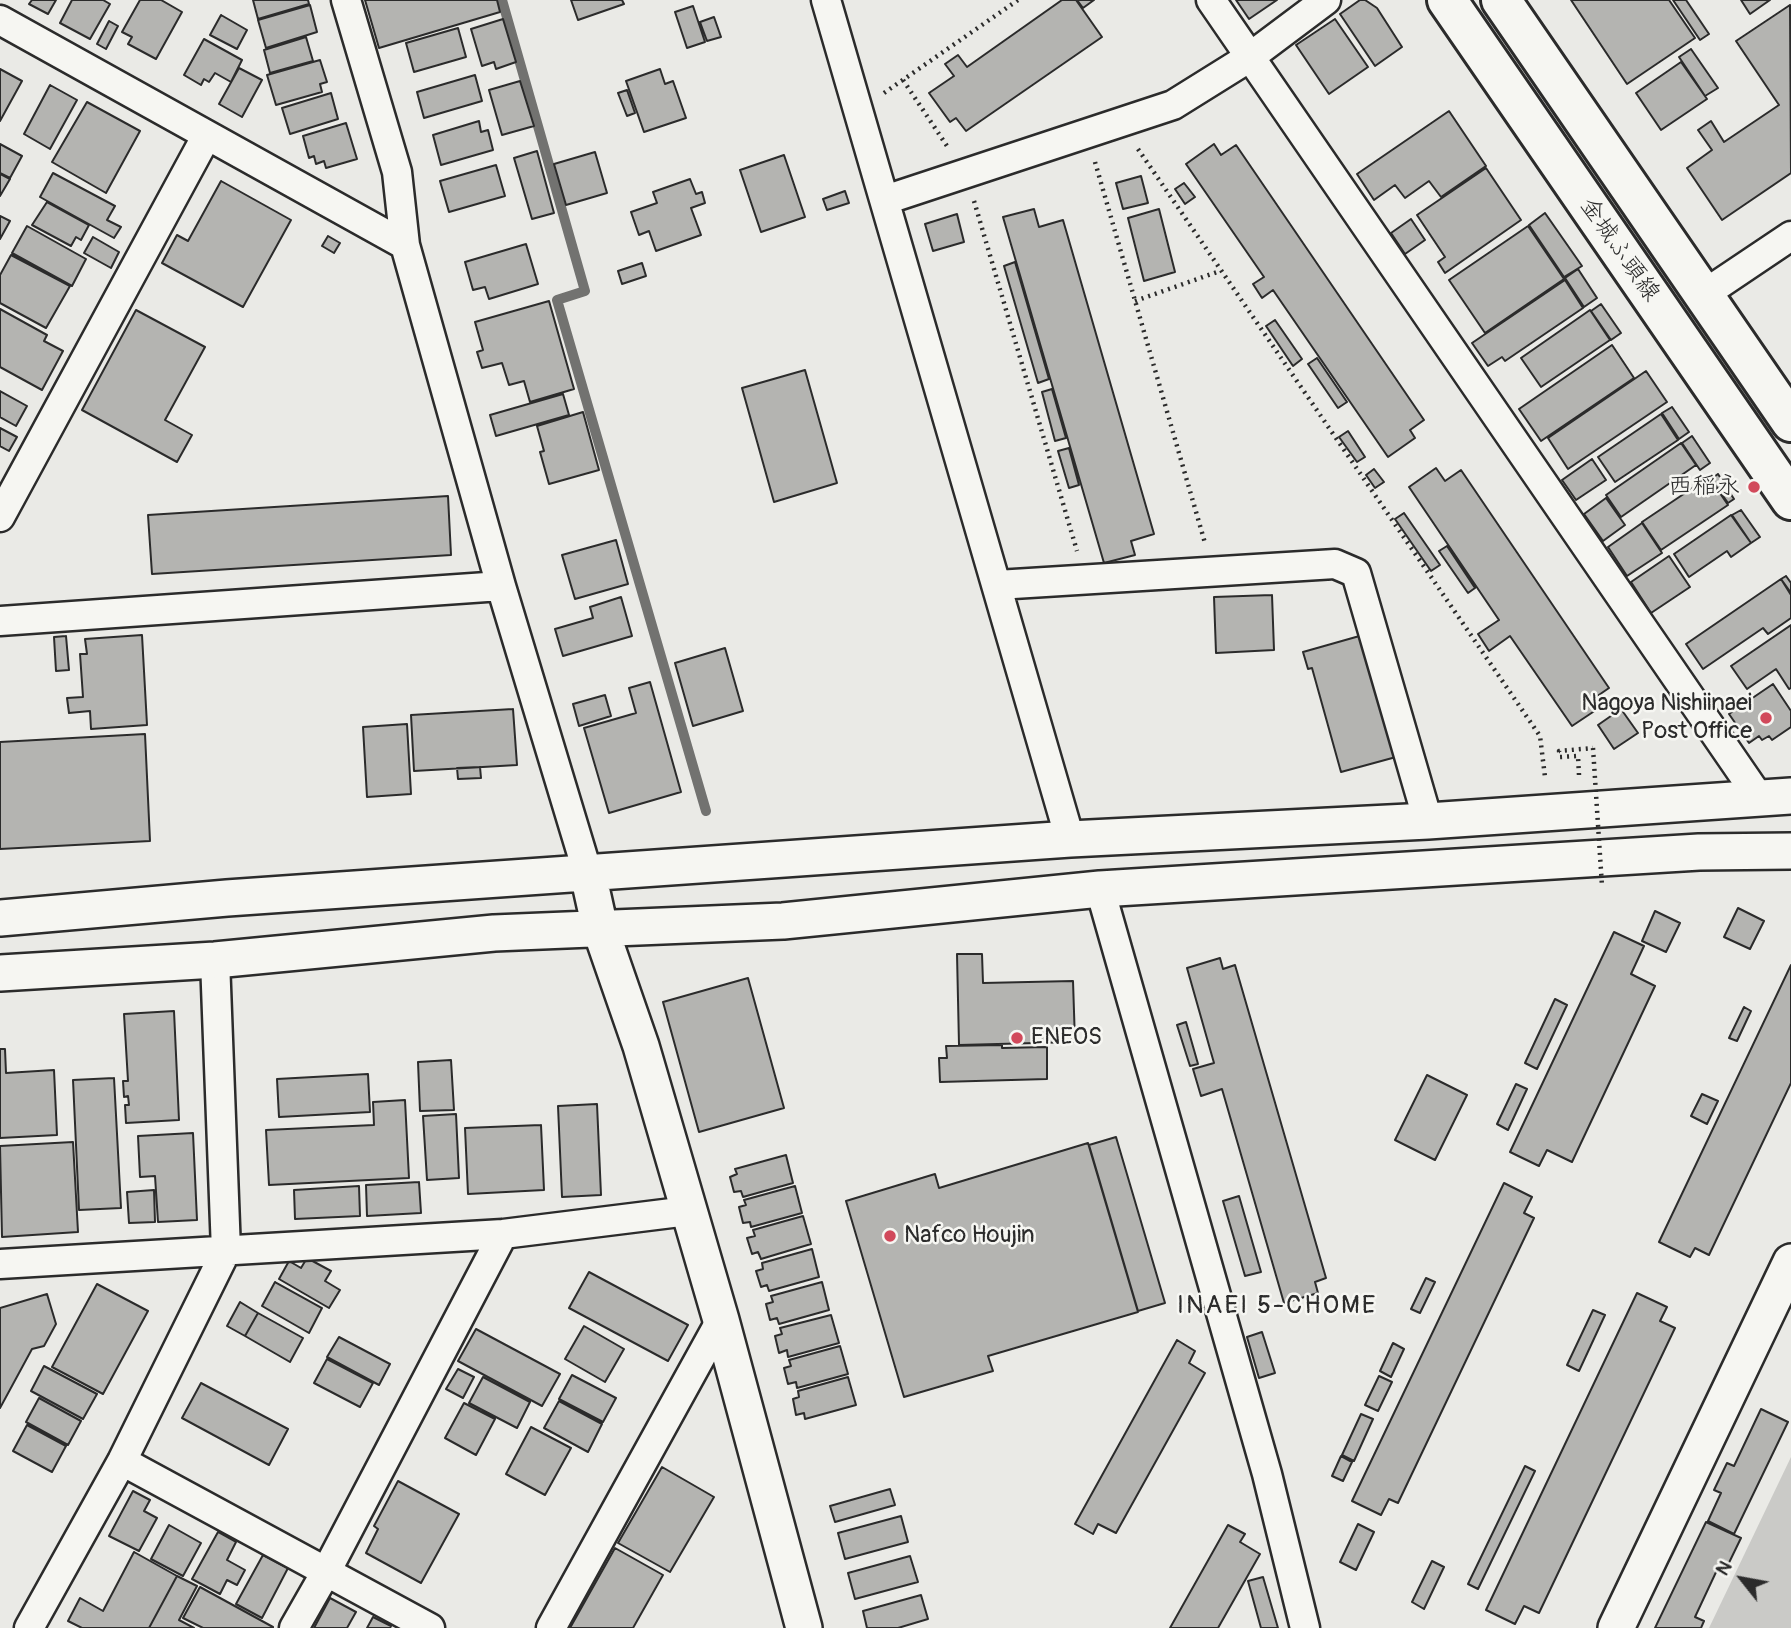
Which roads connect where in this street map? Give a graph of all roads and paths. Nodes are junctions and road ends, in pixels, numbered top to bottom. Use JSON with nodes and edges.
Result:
{"nodes":[{"id":1,"x":4,"y":0,"type":"edge"},
{"id":2,"x":346,"y":0,"type":"edge"},
{"id":3,"x":825,"y":0,"type":"edge"},
{"id":4,"x":1018,"y":0,"type":"edge"},
{"id":5,"x":1211,"y":0,"type":"edge"},
{"id":6,"x":1326,"y":0,"type":"edge"},
{"id":7,"x":1447,"y":0,"type":"edge"},
{"id":8,"x":1502,"y":0,"type":"edge"},
{"id":9,"x":0,"y":7,"type":"edge"},
{"id":10,"x":0,"y":20,"type":"edge"},
{"id":11,"x":1250,"y":57,"type":"junction"},
{"id":12,"x":903,"y":80,"type":"junction"},
{"id":13,"x":859,"y":111,"type":"junction"},
{"id":14,"x":1119,"y":123,"type":"junction"},
{"id":15,"x":1087,"y":134,"type":"junction"},
{"id":16,"x":207,"y":135,"type":"junction"},
{"id":17,"x":965,"y":173,"type":"junction"},
{"id":18,"x":885,"y":200,"type":"junction"},
{"id":19,"x":1791,"y":236,"type":"edge"},
{"id":20,"x":405,"y":245,"type":"junction"},
{"id":21,"x":1220,"y":271,"type":"junction"},
{"id":22,"x":1703,"y":295,"type":"junction"},
{"id":23,"x":1135,"y":301,"type":"junction"},
{"id":24,"x":1791,"y":422,"type":"edge"},
{"id":25,"x":1791,"y":500,"type":"edge"},
{"id":26,"x":0,"y":516,"type":"edge"},
{"id":27,"x":1213,"y":571,"type":"junction"},
{"id":28,"x":1086,"y":579,"type":"junction"},
{"id":29,"x":997,"y":585,"type":"junction"},
{"id":30,"x":500,"y":586,"type":"junction"},
{"id":31,"x":0,"y":621,"type":"edge"},
{"id":32,"x":1579,"y":775,"type":"dead end"},
{"id":33,"x":1545,"y":777,"type":"dead end"},
{"id":34,"x":1775,"y":797,"type":"edge"},
{"id":35,"x":1427,"y":821,"type":"junction"},
{"id":36,"x":1070,"y":839,"type":"junction"},
{"id":37,"x":1791,"y":851,"type":"edge"},
{"id":38,"x":588,"y":874,"type":"junction"},
{"id":39,"x":1602,"y":886,"type":"dead end"},
{"id":40,"x":1100,"y":889,"type":"junction"},
{"id":41,"x":0,"y":918,"type":"edge"},
{"id":42,"x":600,"y":928,"type":"junction"},
{"id":43,"x":215,"y":960,"type":"junction"},
{"id":44,"x":0,"y":973,"type":"edge"},
{"id":45,"x":688,"y":1211,"type":"junction"},
{"id":46,"x":503,"y":1234,"type":"junction"},
{"id":47,"x":226,"y":1251,"type":"junction"},
{"id":48,"x":1791,"y":1262,"type":"edge"},
{"id":49,"x":0,"y":1264,"type":"edge"},
{"id":50,"x":721,"y":1320,"type":"junction"},
{"id":51,"x":122,"y":1461,"type":"junction"},
{"id":52,"x":326,"y":1573,"type":"junction"},
{"id":53,"x":29,"y":1628,"type":"edge"},
{"id":54,"x":294,"y":1628,"type":"edge"},
{"id":55,"x":430,"y":1628,"type":"edge"},
{"id":56,"x":551,"y":1628,"type":"edge"},
{"id":57,"x":804,"y":1628,"type":"edge"},
{"id":58,"x":1305,"y":1628,"type":"edge"},
{"id":59,"x":1616,"y":1628,"type":"edge"}],
"edges":[{"from":1,"to":9,"type":"street"},
{"from":2,"to":20,"type":"street"},
{"from":3,"to":13,"type":"street"},
{"from":4,"to":12,"type":"path"},
{"from":5,"to":11,"type":"street"},
{"from":6,"to":11,"type":"street"},
{"from":7,"to":25,"type":"main road","name":"金城ふ頭線"},
{"from":8,"to":22,"type":"main road","name":"金城ふ頭線"},
{"from":10,"to":16,"type":"street"},
{"from":11,"to":14,"type":"street"},
{"from":11,"to":34,"type":"street"},
{"from":12,"to":13,"type":"path"},
{"from":12,"to":17,"type":"path"},
{"from":13,"to":18,"type":"street"},
{"from":14,"to":15,"type":"street"},
{"from":14,"to":21,"type":"path"},
{"from":15,"to":17,"type":"street"},
{"from":15,"to":23,"type":"path"},
{"from":16,"to":20,"type":"street"},
{"from":16,"to":26,"type":"street"},
{"from":17,"to":18,"type":"street"},
{"from":17,"to":28,"type":"path"},
{"from":18,"to":29,"type":"street"},
{"from":19,"to":22,"type":"street"},
{"from":20,"to":30,"type":"street"},
{"from":21,"to":23,"type":"path"},
{"from":21,"to":33,"type":"path"},
{"from":22,"to":24,"type":"main road","name":"金城ふ頭線"},
{"from":23,"to":27,"type":"path"},
{"from":27,"to":28,"type":"street"},
{"from":27,"to":35,"type":"street"},
{"from":28,"to":29,"type":"street"},
{"from":29,"to":36,"type":"street"},
{"from":30,"to":31,"type":"street"},
{"from":30,"to":38,"type":"street"},
{"from":32,"to":39,"type":"path","bridge":true},
{"from":34,"to":35,"type":"street"},
{"from":35,"to":36,"type":"street"},
{"from":36,"to":38,"type":"street"},
{"from":37,"to":40,"type":"street"},
{"from":38,"to":41,"type":"street"},
{"from":38,"to":42,"type":"street"},
{"from":40,"to":42,"type":"street"},
{"from":40,"to":58,"type":"street"},
{"from":42,"to":43,"type":"street"},
{"from":42,"to":45,"type":"street"},
{"from":43,"to":44,"type":"street"},
{"from":43,"to":47,"type":"street"},
{"from":45,"to":46,"type":"street"},
{"from":45,"to":50,"type":"street"},
{"from":46,"to":47,"type":"street"},
{"from":46,"to":52,"type":"street"},
{"from":47,"to":49,"type":"street"},
{"from":47,"to":51,"type":"street"},
{"from":48,"to":59,"type":"street"},
{"from":50,"to":56,"type":"street"},
{"from":50,"to":57,"type":"street"},
{"from":51,"to":52,"type":"street"},
{"from":51,"to":53,"type":"street"},
{"from":52,"to":54,"type":"street"},
{"from":52,"to":55,"type":"street"}]}
